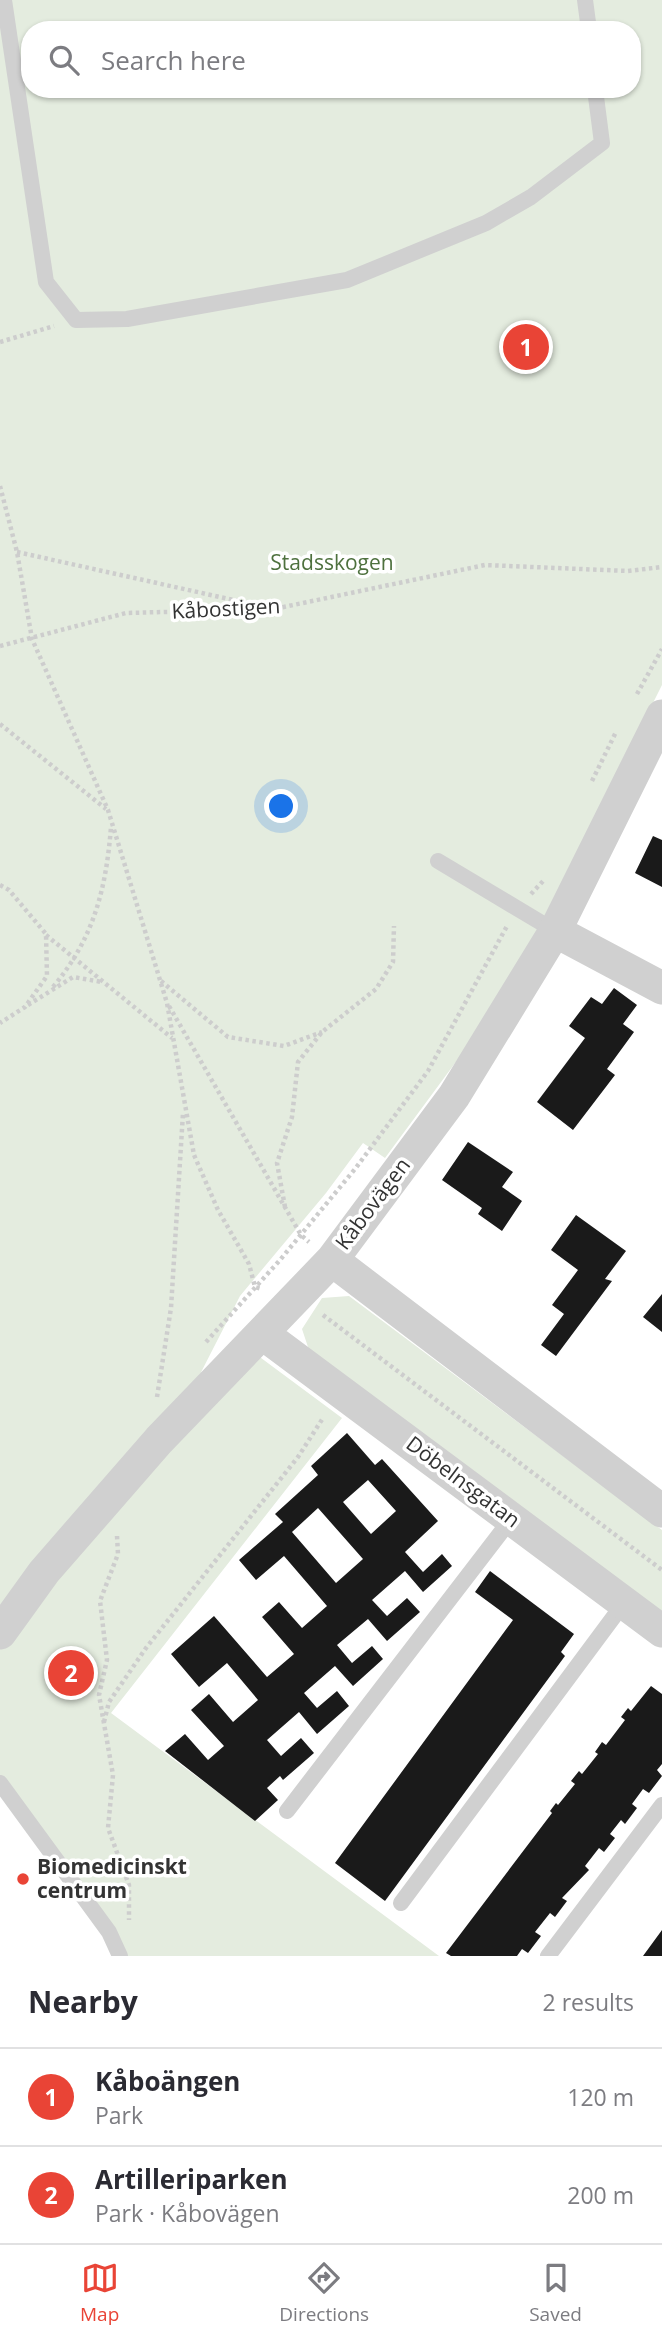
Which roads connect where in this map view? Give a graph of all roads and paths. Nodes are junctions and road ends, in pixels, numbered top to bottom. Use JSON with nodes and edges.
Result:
{"nodes":[{"id":1,"x":4,"y":0,"type":"edge"},
{"id":2,"x":585,"y":0,"type":"edge"},
{"id":3,"x":588,"y":21,"type":"edge"},
{"id":4,"x":596,"y":98,"type":"edge"},
{"id":5,"x":75,"y":320,"type":"junction"},
{"id":6,"x":0,"y":342,"type":"edge"},
{"id":7,"x":0,"y":486,"type":"edge"},
{"id":8,"x":17,"y":552,"type":"junction"},
{"id":9,"x":662,"y":567,"type":"edge"},
{"id":10,"x":274,"y":609,"type":"junction"},
{"id":11,"x":32,"y":639,"type":"junction"},
{"id":12,"x":0,"y":646,"type":"edge"},
{"id":13,"x":662,"y":649,"type":"edge"},
{"id":14,"x":648,"y":708,"type":"edge"},
{"id":15,"x":0,"y":724,"type":"edge"},
{"id":16,"x":618,"y":728,"type":"dead end"},
{"id":17,"x":590,"y":784,"type":"dead end"},
{"id":18,"x":108,"y":810,"type":"junction"},
{"id":19,"x":111,"y":822,"type":"junction"},
{"id":20,"x":438,"y":861,"type":"dead end"},
{"id":21,"x":547,"y":878,"type":"dead end"},
{"id":22,"x":0,"y":885,"type":"edge"},
{"id":23,"x":520,"y":908,"type":"junction"},
{"id":24,"x":394,"y":926,"type":"dead end"},
{"id":25,"x":555,"y":931,"type":"junction"},
{"id":26,"x":46,"y":934,"type":"junction"},
{"id":27,"x":74,"y":958,"type":"junction"},
{"id":28,"x":161,"y":981,"type":"junction"},
{"id":29,"x":104,"y":982,"type":"junction"},
{"id":30,"x":53,"y":987,"type":"junction"},
{"id":31,"x":662,"y":988,"type":"edge"},
{"id":32,"x":167,"y":1003,"type":"junction"},
{"id":33,"x":24,"y":1007,"type":"junction"},
{"id":34,"x":0,"y":1023,"type":"edge"},
{"id":35,"x":322,"y":1032,"type":"junction"},
{"id":36,"x":172,"y":1038,"type":"junction"},
{"id":37,"x":183,"y":1106,"type":"junction"},
{"id":38,"x":285,"y":1207,"type":"junction"},
{"id":39,"x":301,"y":1235,"type":"junction"},
{"id":40,"x":332,"y":1260,"type":"junction"},
{"id":41,"x":256,"y":1287,"type":"junction"},
{"id":42,"x":298,"y":1296,"type":"junction"},
{"id":43,"x":263,"y":1334,"type":"junction"},
{"id":44,"x":204,"y":1345,"type":"dead end"},
{"id":45,"x":164,"y":1389,"type":"dead end"},
{"id":46,"x":157,"y":1397,"type":"junction"},
{"id":47,"x":151,"y":1404,"type":"dead end"},
{"id":48,"x":326,"y":1414,"type":"dead end"},
{"id":49,"x":159,"y":1440,"type":"junction"},
{"id":50,"x":116,"y":1489,"type":"junction"},
{"id":51,"x":662,"y":1511,"type":"edge"},
{"id":52,"x":512,"y":1518,"type":"junction"},
{"id":53,"x":662,"y":1570,"type":"edge"},
{"id":54,"x":624,"y":1603,"type":"junction"},
{"id":55,"x":662,"y":1631,"type":"edge"},
{"id":56,"x":0,"y":1633,"type":"edge"},
{"id":57,"x":103,"y":1722,"type":"junction"},
{"id":58,"x":0,"y":1783,"type":"edge"},
{"id":59,"x":662,"y":1805,"type":"edge"},
{"id":60,"x":287,"y":1811,"type":"dead end"},
{"id":61,"x":401,"y":1903,"type":"dead end"},
{"id":62,"x":129,"y":1933,"type":"dead end"},
{"id":63,"x":120,"y":1956,"type":"edge"},
{"id":64,"x":548,"y":1956,"type":"edge"}],
"edges":[{"from":1,"to":5,"type":"lane"},
{"from":2,"to":3,"type":"lane"},
{"from":4,"to":5,"type":"lane"},
{"from":5,"to":6,"type":"path"},
{"from":7,"to":8,"type":"path"},
{"from":8,"to":10,"type":"path"},
{"from":8,"to":11,"type":"path"},
{"from":9,"to":10,"type":"path","name":"Kåbostigen"},
{"from":10,"to":11,"type":"path","name":"Kåbostigen"},
{"from":11,"to":12,"type":"path","name":"Kåbostigen"},
{"from":11,"to":18,"type":"path"},
{"from":13,"to":14,"type":"path"},
{"from":14,"to":25,"type":"street","name":"Kåbovägen"},
{"from":15,"to":18,"type":"path"},
{"from":16,"to":17,"type":"path"},
{"from":18,"to":19,"type":"path"},
{"from":19,"to":27,"type":"path"},
{"from":19,"to":28,"type":"path"},
{"from":20,"to":23,"type":"lane"},
{"from":21,"to":23,"type":"path"},
{"from":22,"to":26,"type":"path"},
{"from":23,"to":25,"type":"lane"},
{"from":23,"to":39,"type":"path"},
{"from":24,"to":35,"type":"path"},
{"from":25,"to":31,"type":"street"},
{"from":25,"to":40,"type":"street","name":"Kåbovägen"},
{"from":26,"to":27,"type":"path"},
{"from":26,"to":33,"type":"path"},
{"from":27,"to":29,"type":"path"},
{"from":27,"to":30,"type":"path"},
{"from":28,"to":32,"type":"path"},
{"from":28,"to":35,"type":"path"},
{"from":29,"to":30,"type":"path"},
{"from":29,"to":36,"type":"path"},
{"from":30,"to":33,"type":"path"},
{"from":32,"to":36,"type":"path"},
{"from":32,"to":38,"type":"path"},
{"from":33,"to":34,"type":"path"},
{"from":35,"to":38,"type":"path"},
{"from":36,"to":37,"type":"path"},
{"from":37,"to":41,"type":"path"},
{"from":37,"to":46,"type":"path"},
{"from":38,"to":39,"type":"path"},
{"from":39,"to":40,"type":"path"},
{"from":39,"to":41,"type":"path"},
{"from":40,"to":42,"type":"street","name":"Kåbovägen"},
{"from":40,"to":51,"type":"street"},
{"from":41,"to":44,"type":"path"},
{"from":42,"to":43,"type":"street","name":"Kåbovägen"},
{"from":42,"to":53,"type":"path"},
{"from":43,"to":49,"type":"street","name":"Kåbovägen"},
{"from":43,"to":52,"type":"street","name":"Döbelnsgatan"},
{"from":45,"to":46,"type":"path"},
{"from":46,"to":47,"type":"path"},
{"from":46,"to":49,"type":"path"},
{"from":48,"to":57,"type":"path"},
{"from":49,"to":50,"type":"street","name":"Kåbovägen"},
{"from":50,"to":56,"type":"street","name":"Kåbovägen"},
{"from":50,"to":57,"type":"path"},
{"from":52,"to":54,"type":"street","name":"Döbelnsgatan"},
{"from":52,"to":60,"type":"lane"},
{"from":54,"to":55,"type":"street","name":"Döbelnsgatan"},
{"from":54,"to":61,"type":"lane"},
{"from":57,"to":62,"type":"path"},
{"from":58,"to":63,"type":"lane"},
{"from":59,"to":64,"type":"lane"}]}
